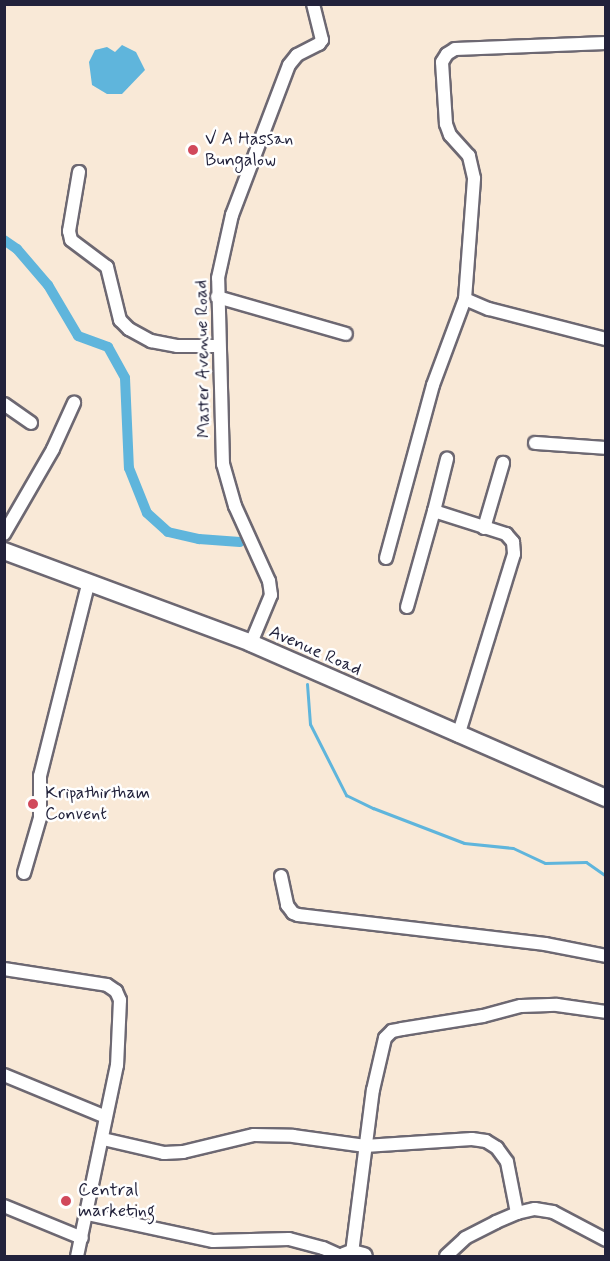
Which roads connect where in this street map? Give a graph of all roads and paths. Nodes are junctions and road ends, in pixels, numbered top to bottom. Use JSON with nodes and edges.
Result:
{"nodes":[{"id":1,"x":313,"y":4,"type":"edge"},
{"id":2,"x":606,"y":43,"type":"edge"},
{"id":3,"x":79,"y":172,"type":"dead end"},
{"id":4,"x":217,"y":297,"type":"junction"},
{"id":5,"x":465,"y":299,"type":"junction"},
{"id":6,"x":346,"y":334,"type":"dead end"},
{"id":7,"x":606,"y":339,"type":"edge"},
{"id":8,"x":219,"y":346,"type":"junction"},
{"id":9,"x":74,"y":403,"type":"dead end"},
{"id":10,"x":4,"y":404,"type":"edge"},
{"id":11,"x":31,"y":423,"type":"dead end"},
{"id":12,"x":535,"y":443,"type":"dead end"},
{"id":13,"x":606,"y":448,"type":"edge"},
{"id":14,"x":447,"y":459,"type":"dead end"},
{"id":15,"x":503,"y":463,"type":"dead end"},
{"id":16,"x":434,"y":512,"type":"junction"},
{"id":17,"x":484,"y":528,"type":"junction"},
{"id":18,"x":4,"y":534,"type":"edge"},
{"id":19,"x":4,"y":551,"type":"edge"},
{"id":20,"x":386,"y":558,"type":"dead end"},
{"id":21,"x":89,"y":581,"type":"junction"},
{"id":22,"x":406,"y":607,"type":"dead end"},
{"id":23,"x":251,"y":643,"type":"junction"},
{"id":24,"x":459,"y":736,"type":"junction"},
{"id":25,"x":606,"y":798,"type":"edge"},
{"id":26,"x":24,"y":873,"type":"dead end"},
{"id":27,"x":281,"y":876,"type":"dead end"},
{"id":28,"x":606,"y":956,"type":"edge"},
{"id":29,"x":4,"y":969,"type":"edge"},
{"id":30,"x":606,"y":1012,"type":"edge"},
{"id":31,"x":4,"y":1075,"type":"edge"},
{"id":32,"x":106,"y":1118,"type":"junction"},
{"id":33,"x":103,"y":1140,"type":"junction"},
{"id":34,"x":365,"y":1146,"type":"junction"},
{"id":35,"x":4,"y":1206,"type":"edge"},
{"id":36,"x":517,"y":1213,"type":"junction"},
{"id":37,"x":87,"y":1214,"type":"junction"},
{"id":38,"x":82,"y":1238,"type":"junction"},
{"id":39,"x":606,"y":1240,"type":"edge"},
{"id":40,"x":350,"y":1256,"type":"edge"},
{"id":41,"x":77,"y":1257,"type":"edge"},
{"id":42,"x":446,"y":1257,"type":"edge"}],
"edges":[{"from":1,"to":4,"type":"street","name":"Master Avenue Road"},
{"from":2,"to":5,"type":"street"},
{"from":3,"to":8,"type":"street"},
{"from":4,"to":6,"type":"street"},
{"from":4,"to":8,"type":"street","name":"Master Avenue Road"},
{"from":5,"to":7,"type":"street"},
{"from":5,"to":20,"type":"street"},
{"from":8,"to":23,"type":"street","name":"Master Avenue Road"},
{"from":9,"to":18,"type":"street"},
{"from":10,"to":11,"type":"street"},
{"from":12,"to":13,"type":"street"},
{"from":14,"to":16,"type":"street"},
{"from":15,"to":17,"type":"street"},
{"from":16,"to":17,"type":"street"},
{"from":16,"to":22,"type":"street"},
{"from":17,"to":24,"type":"street"},
{"from":19,"to":21,"type":"street","name":"Avenue Road"},
{"from":21,"to":23,"type":"street","name":"Avenue Road"},
{"from":21,"to":26,"type":"street"},
{"from":23,"to":24,"type":"street","name":"Avenue Road"},
{"from":24,"to":25,"type":"street","name":"Avenue Road"},
{"from":27,"to":28,"type":"street"},
{"from":29,"to":32,"type":"street"},
{"from":30,"to":34,"type":"street"},
{"from":31,"to":32,"type":"street"},
{"from":32,"to":33,"type":"street"},
{"from":33,"to":34,"type":"street"},
{"from":33,"to":37,"type":"street"},
{"from":34,"to":36,"type":"street"},
{"from":34,"to":40,"type":"street"},
{"from":35,"to":38,"type":"street"},
{"from":36,"to":39,"type":"street"},
{"from":36,"to":42,"type":"street"},
{"from":37,"to":38,"type":"street"},
{"from":37,"to":40,"type":"street"},
{"from":38,"to":41,"type":"street"}]}
